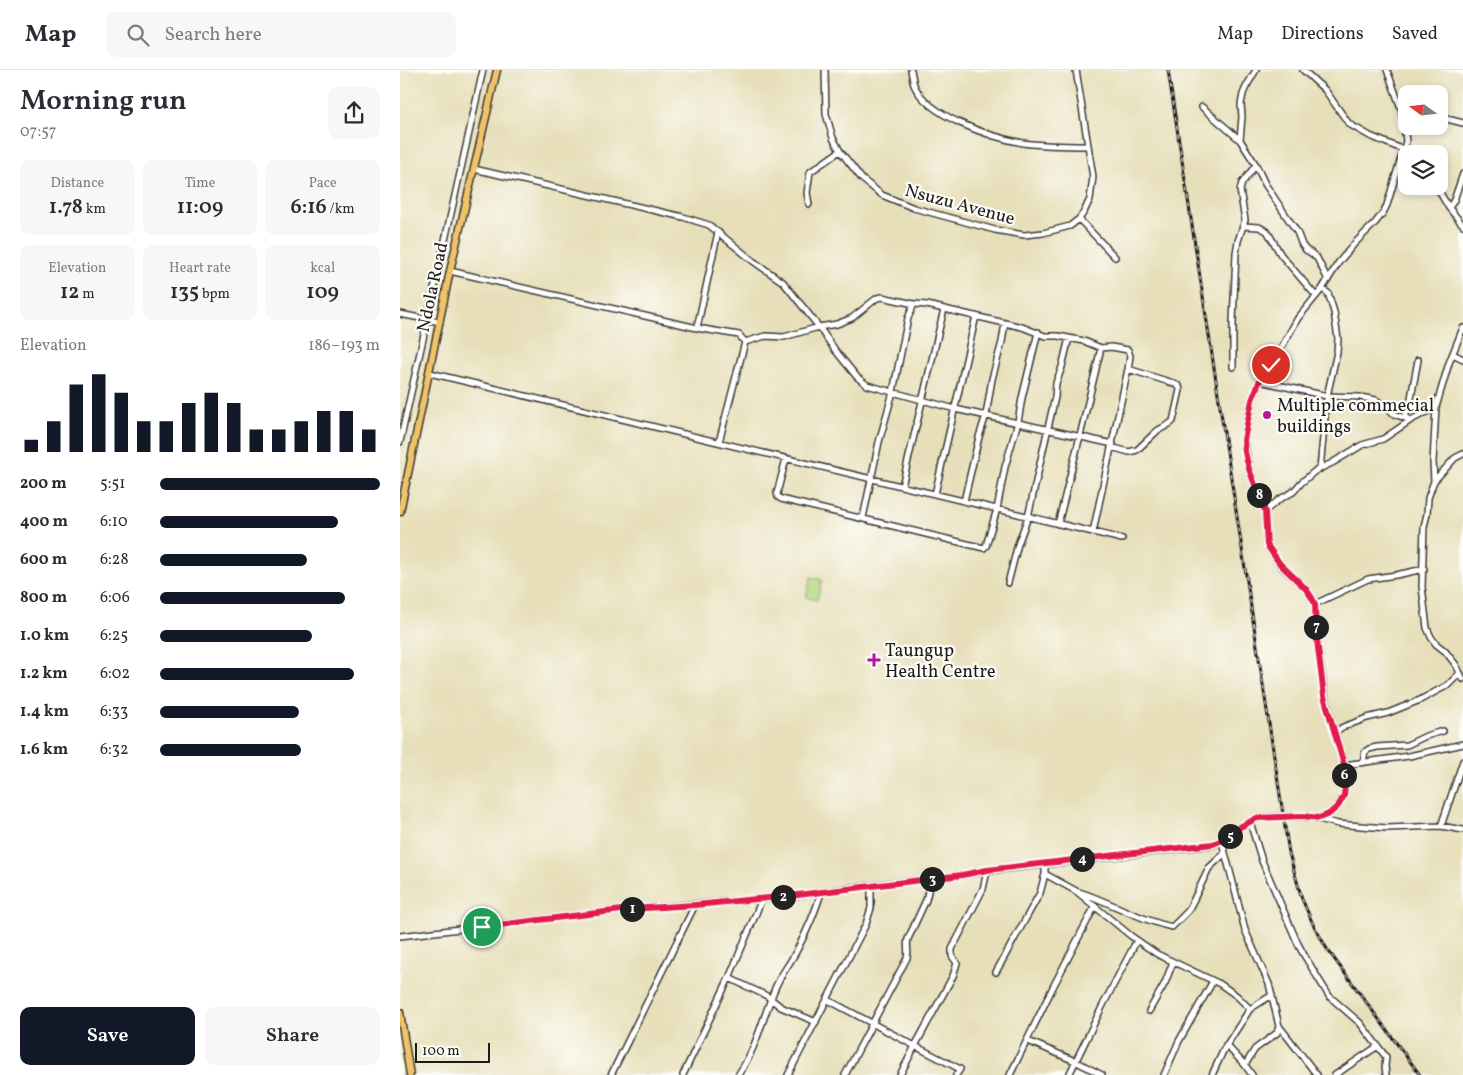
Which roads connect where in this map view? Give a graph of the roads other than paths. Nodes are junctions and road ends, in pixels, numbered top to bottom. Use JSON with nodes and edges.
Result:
{"nodes":[{"id":1,"x":483,"y":70,"type":"edge"},
{"id":2,"x":497,"y":70,"type":"edge"},
{"id":3,"x":825,"y":70,"type":"edge"},
{"id":4,"x":911,"y":70,"type":"edge"},
{"id":5,"x":1076,"y":70,"type":"edge"},
{"id":6,"x":1256,"y":70,"type":"edge"},
{"id":7,"x":1303,"y":70,"type":"edge"},
{"id":8,"x":1388,"y":70,"type":"edge"},
{"id":9,"x":1398,"y":96,"type":"edge"},
{"id":10,"x":1202,"y":107,"type":"dead end"},
{"id":11,"x":1448,"y":119,"type":"edge"},
{"id":12,"x":1463,"y":123,"type":"edge"},
{"id":13,"x":1240,"y":140,"type":"junction"},
{"id":14,"x":1088,"y":146,"type":"junction"},
{"id":15,"x":1398,"y":148,"type":"edge"},
{"id":16,"x":840,"y":151,"type":"junction"},
{"id":17,"x":1256,"y":165,"type":"junction"},
{"id":18,"x":474,"y":169,"type":"junction"},
{"id":19,"x":1398,"y":169,"type":"edge"},
{"id":20,"x":1463,"y":174,"type":"edge"},
{"id":21,"x":1441,"y":195,"type":"edge"},
{"id":22,"x":808,"y":204,"type":"dead end"},
{"id":23,"x":1449,"y":208,"type":"junction"},
{"id":24,"x":1079,"y":219,"type":"junction"},
{"id":25,"x":1463,"y":225,"type":"edge"},
{"id":26,"x":1243,"y":226,"type":"junction"},
{"id":27,"x":718,"y":232,"type":"junction"},
{"id":28,"x":1115,"y":257,"type":"dead end"},
{"id":29,"x":450,"y":271,"type":"junction"},
{"id":30,"x":1328,"y":280,"type":"junction"},
{"id":31,"x":1322,"y":289,"type":"junction"},
{"id":32,"x":1316,"y":296,"type":"junction"},
{"id":33,"x":914,"y":304,"type":"junction"},
{"id":34,"x":944,"y":309,"type":"junction"},
{"id":35,"x":400,"y":314,"type":"edge"},
{"id":36,"x":976,"y":316,"type":"junction"},
{"id":37,"x":426,"y":320,"type":"junction"},
{"id":38,"x":440,"y":322,"type":"junction"},
{"id":39,"x":1004,"y":323,"type":"junction"},
{"id":40,"x":820,"y":326,"type":"junction"},
{"id":41,"x":697,"y":328,"type":"junction"},
{"id":42,"x":1463,"y":328,"type":"edge"},
{"id":43,"x":1038,"y":332,"type":"junction"},
{"id":44,"x":1069,"y":338,"type":"junction"},
{"id":45,"x":745,"y":342,"type":"junction"},
{"id":46,"x":1101,"y":348,"type":"junction"},
{"id":47,"x":1453,"y":354,"type":"junction"},
{"id":48,"x":1463,"y":358,"type":"edge"},
{"id":49,"x":1418,"y":360,"type":"dead end"},
{"id":50,"x":1233,"y":367,"type":"dead end"},
{"id":51,"x":1128,"y":369,"type":"junction"},
{"id":52,"x":430,"y":373,"type":"junction"},
{"id":53,"x":1260,"y":380,"type":"junction"},
{"id":54,"x":893,"y":392,"type":"junction"},
{"id":55,"x":1327,"y":396,"type":"junction"},
{"id":56,"x":923,"y":401,"type":"junction"},
{"id":57,"x":1436,"y":407,"type":"junction"},
{"id":58,"x":955,"y":409,"type":"junction"},
{"id":59,"x":986,"y":415,"type":"junction"},
{"id":60,"x":1405,"y":418,"type":"junction"},
{"id":61,"x":1411,"y":420,"type":"junction"},
{"id":62,"x":1018,"y":422,"type":"junction"},
{"id":63,"x":1048,"y":429,"type":"junction"},
{"id":64,"x":1080,"y":436,"type":"junction"},
{"id":65,"x":400,"y":442,"type":"edge"},
{"id":66,"x":719,"y":442,"type":"junction"},
{"id":67,"x":1112,"y":446,"type":"junction"},
{"id":68,"x":1463,"y":454,"type":"edge"},
{"id":69,"x":786,"y":459,"type":"junction"},
{"id":70,"x":1320,"y":469,"type":"junction"},
{"id":71,"x":871,"y":479,"type":"junction"},
{"id":72,"x":1434,"y":481,"type":"junction"},
{"id":73,"x":902,"y":486,"type":"junction"},
{"id":74,"x":935,"y":494,"type":"junction"},
{"id":75,"x":964,"y":501,"type":"junction"},
{"id":76,"x":997,"y":509,"type":"junction"},
{"id":77,"x":1265,"y":511,"type":"junction"},
{"id":78,"x":400,"y":512,"type":"edge"},
{"id":79,"x":1028,"y":517,"type":"junction"},
{"id":80,"x":863,"y":518,"type":"junction"},
{"id":81,"x":1058,"y":524,"type":"junction"},
{"id":82,"x":1093,"y":532,"type":"junction"},
{"id":83,"x":1122,"y":539,"type":"dead end"},
{"id":84,"x":1424,"y":569,"type":"junction"},
{"id":85,"x":1008,"y":583,"type":"dead end"},
{"id":86,"x":1315,"y":604,"type":"junction"},
{"id":87,"x":1460,"y":673,"type":"junction"},
{"id":88,"x":1463,"y":679,"type":"edge"},
{"id":89,"x":1335,"y":732,"type":"junction"},
{"id":90,"x":1443,"y":732,"type":"dead end"},
{"id":91,"x":1463,"y":744,"type":"edge"},
{"id":92,"x":1463,"y":761,"type":"edge"},
{"id":93,"x":1363,"y":762,"type":"junction"},
{"id":94,"x":1344,"y":765,"type":"junction"},
{"id":95,"x":1455,"y":781,"type":"junction"},
{"id":96,"x":1463,"y":783,"type":"edge"},
{"id":97,"x":1319,"y":818,"type":"junction"},
{"id":98,"x":1250,"y":822,"type":"junction"},
{"id":99,"x":1441,"y":826,"type":"junction"},
{"id":100,"x":1463,"y":830,"type":"edge"},
{"id":101,"x":1222,"y":842,"type":"junction"},
{"id":102,"x":1225,"y":853,"type":"junction"},
{"id":103,"x":1045,"y":864,"type":"junction"},
{"id":104,"x":987,"y":870,"type":"junction"},
{"id":105,"x":1045,"y":874,"type":"junction"},
{"id":106,"x":932,"y":879,"type":"junction"},
{"id":107,"x":871,"y":886,"type":"junction"},
{"id":108,"x":1076,"y":890,"type":"junction"},
{"id":109,"x":821,"y":893,"type":"junction"},
{"id":110,"x":762,"y":898,"type":"junction"},
{"id":111,"x":695,"y":905,"type":"junction"},
{"id":112,"x":1095,"y":906,"type":"junction"},
{"id":113,"x":400,"y":936,"type":"edge"},
{"id":114,"x":1137,"y":940,"type":"junction"},
{"id":115,"x":1173,"y":962,"type":"junction"},
{"id":116,"x":996,"y":972,"type":"dead end"},
{"id":117,"x":729,"y":978,"type":"junction"},
{"id":118,"x":1213,"y":981,"type":"junction"},
{"id":119,"x":1272,"y":995,"type":"junction"},
{"id":120,"x":771,"y":1000,"type":"junction"},
{"id":121,"x":828,"y":1000,"type":"junction"},
{"id":122,"x":1250,"y":1009,"type":"junction"},
{"id":123,"x":1150,"y":1011,"type":"dead end"},
{"id":124,"x":400,"y":1012,"type":"edge"},
{"id":125,"x":816,"y":1022,"type":"junction"},
{"id":126,"x":872,"y":1023,"type":"junction"},
{"id":127,"x":1279,"y":1026,"type":"junction"},
{"id":128,"x":1028,"y":1041,"type":"junction"},
{"id":129,"x":1226,"y":1045,"type":"junction"},
{"id":130,"x":915,"y":1046,"type":"junction"},
{"id":131,"x":1378,"y":1046,"type":"junction"},
{"id":132,"x":1076,"y":1061,"type":"junction"},
{"id":133,"x":1245,"y":1065,"type":"junction"},
{"id":134,"x":410,"y":1075,"type":"edge"},
{"id":135,"x":611,"y":1075,"type":"edge"},
{"id":136,"x":683,"y":1075,"type":"edge"},
{"id":137,"x":738,"y":1075,"type":"edge"},
{"id":138,"x":788,"y":1075,"type":"edge"},
{"id":139,"x":845,"y":1075,"type":"edge"},
{"id":140,"x":900,"y":1075,"type":"edge"},
{"id":141,"x":956,"y":1075,"type":"edge"},
{"id":142,"x":1010,"y":1075,"type":"edge"},
{"id":143,"x":1070,"y":1075,"type":"edge"},
{"id":144,"x":1102,"y":1075,"type":"edge"},
{"id":145,"x":1164,"y":1075,"type":"edge"},
{"id":146,"x":1212,"y":1075,"type":"edge"},
{"id":147,"x":1252,"y":1075,"type":"edge"},
{"id":148,"x":1317,"y":1075,"type":"edge"},
{"id":149,"x":1335,"y":1075,"type":"edge"},
{"id":150,"x":1386,"y":1075,"type":"edge"}],
"edges":[{"from":1,"to":37,"type":"street"},
{"from":2,"to":18,"type":"main road","name":"Ndola Road"},
{"from":3,"to":16,"type":"street","name":"Nsuzu Avenue"},
{"from":4,"to":14,"type":"street"},
{"from":5,"to":14,"type":"street"},
{"from":6,"to":13,"type":"street"},
{"from":7,"to":15,"type":"street"},
{"from":8,"to":9,"type":"street"},
{"from":10,"to":13,"type":"street"},
{"from":11,"to":12,"type":"street"},
{"from":13,"to":17,"type":"street"},
{"from":14,"to":24,"type":"street"},
{"from":16,"to":22,"type":"street"},
{"from":16,"to":24,"type":"street","name":"Nsuzu Avenue"},
{"from":17,"to":26,"type":"street"},
{"from":17,"to":30,"type":"street"},
{"from":18,"to":27,"type":"street"},
{"from":18,"to":29,"type":"main road","name":"Ndola Road"},
{"from":19,"to":30,"type":"street"},
{"from":20,"to":23,"type":"street"},
{"from":21,"to":23,"type":"street"},
{"from":23,"to":25,"type":"street"},
{"from":24,"to":28,"type":"street"},
{"from":26,"to":32,"type":"street"},
{"from":26,"to":50,"type":"street"},
{"from":27,"to":40,"type":"street"},
{"from":27,"to":41,"type":"street"},
{"from":29,"to":38,"type":"main road","name":"Ndola Road"},
{"from":29,"to":41,"type":"street"},
{"from":30,"to":31,"type":"street"},
{"from":31,"to":32,"type":"street"},
{"from":31,"to":55,"type":"street"},
{"from":32,"to":53,"type":"street"},
{"from":33,"to":34,"type":"street"},
{"from":33,"to":40,"type":"street"},
{"from":33,"to":54,"type":"street"},
{"from":34,"to":36,"type":"street"},
{"from":34,"to":56,"type":"street"},
{"from":35,"to":37,"type":"street"},
{"from":36,"to":39,"type":"street"},
{"from":36,"to":58,"type":"street"},
{"from":37,"to":38,"type":"street"},
{"from":37,"to":65,"type":"street"},
{"from":38,"to":52,"type":"main road","name":"Ndola Road"},
{"from":39,"to":43,"type":"street"},
{"from":39,"to":59,"type":"street"},
{"from":40,"to":45,"type":"street"},
{"from":40,"to":54,"type":"street"},
{"from":41,"to":45,"type":"street"},
{"from":42,"to":47,"type":"street"},
{"from":43,"to":44,"type":"street"},
{"from":43,"to":62,"type":"street"},
{"from":44,"to":46,"type":"street"},
{"from":44,"to":63,"type":"street"},
{"from":45,"to":66,"type":"street"},
{"from":46,"to":51,"type":"street"},
{"from":46,"to":64,"type":"street"},
{"from":47,"to":48,"type":"street"},
{"from":47,"to":57,"type":"street"},
{"from":49,"to":60,"type":"street"},
{"from":51,"to":67,"type":"street"},
{"from":51,"to":67,"type":"street"},
{"from":52,"to":66,"type":"street"},
{"from":52,"to":78,"type":"main road","name":"Ndola Road"},
{"from":53,"to":55,"type":"street"},
{"from":53,"to":77,"type":"street"},
{"from":54,"to":56,"type":"street"},
{"from":54,"to":71,"type":"street"},
{"from":55,"to":60,"type":"street"},
{"from":55,"to":70,"type":"street"},
{"from":56,"to":58,"type":"street"},
{"from":56,"to":73,"type":"street"},
{"from":57,"to":61,"type":"street"},
{"from":57,"to":72,"type":"street"},
{"from":58,"to":59,"type":"street"},
{"from":58,"to":74,"type":"street"},
{"from":59,"to":62,"type":"street"},
{"from":59,"to":75,"type":"street"},
{"from":60,"to":61,"type":"street"},
{"from":61,"to":70,"type":"street"},
{"from":62,"to":63,"type":"street"},
{"from":62,"to":76,"type":"street"},
{"from":63,"to":64,"type":"street"},
{"from":63,"to":79,"type":"street"},
{"from":64,"to":67,"type":"street"},
{"from":64,"to":81,"type":"street"},
{"from":66,"to":69,"type":"street"},
{"from":67,"to":82,"type":"street"},
{"from":68,"to":72,"type":"street"},
{"from":69,"to":71,"type":"street"},
{"from":69,"to":80,"type":"street"},
{"from":70,"to":77,"type":"street"},
{"from":71,"to":73,"type":"street"},
{"from":71,"to":80,"type":"street"},
{"from":72,"to":84,"type":"street"},
{"from":73,"to":74,"type":"street"},
{"from":74,"to":75,"type":"street"},
{"from":75,"to":76,"type":"street"},
{"from":76,"to":79,"type":"street"},
{"from":76,"to":80,"type":"street"},
{"from":77,"to":86,"type":"street"},
{"from":79,"to":81,"type":"street"},
{"from":79,"to":85,"type":"street"},
{"from":81,"to":82,"type":"street"},
{"from":82,"to":83,"type":"street"},
{"from":84,"to":86,"type":"street"},
{"from":84,"to":87,"type":"street"},
{"from":86,"to":89,"type":"street"},
{"from":87,"to":88,"type":"street"},
{"from":87,"to":89,"type":"street"},
{"from":89,"to":94,"type":"street"},
{"from":90,"to":93,"type":"street"},
{"from":91,"to":93,"type":"street"},
{"from":92,"to":95,"type":"street"},
{"from":93,"to":94,"type":"street"},
{"from":94,"to":97,"type":"street"},
{"from":95,"to":96,"type":"street"},
{"from":95,"to":99,"type":"street"},
{"from":97,"to":98,"type":"street"},
{"from":97,"to":99,"type":"street"},
{"from":98,"to":101,"type":"street"},
{"from":98,"to":131,"type":"street"},
{"from":99,"to":100,"type":"street"},
{"from":101,"to":102,"type":"street"},
{"from":101,"to":103,"type":"street"},
{"from":102,"to":108,"type":"street"},
{"from":102,"to":119,"type":"street"},
{"from":103,"to":104,"type":"street"},
{"from":103,"to":105,"type":"street"},
{"from":104,"to":106,"type":"street"},
{"from":104,"to":130,"type":"street"},
{"from":105,"to":108,"type":"street"},
{"from":105,"to":116,"type":"street"},
{"from":106,"to":107,"type":"street"},
{"from":106,"to":126,"type":"street"},
{"from":107,"to":109,"type":"street"},
{"from":107,"to":121,"type":"street"},
{"from":108,"to":112,"type":"street"},
{"from":109,"to":110,"type":"street"},
{"from":109,"to":120,"type":"street"},
{"from":110,"to":111,"type":"street"},
{"from":110,"to":117,"type":"street"},
{"from":111,"to":113,"type":"street"},
{"from":111,"to":135,"type":"street"},
{"from":112,"to":114,"type":"street"},
{"from":112,"to":128,"type":"street"},
{"from":114,"to":115,"type":"street"},
{"from":114,"to":132,"type":"street"},
{"from":115,"to":118,"type":"street"},
{"from":115,"to":123,"type":"street"},
{"from":117,"to":120,"type":"street"},
{"from":117,"to":136,"type":"street"},
{"from":118,"to":122,"type":"street"},
{"from":118,"to":145,"type":"street"},
{"from":119,"to":122,"type":"street"},
{"from":119,"to":127,"type":"street"},
{"from":120,"to":125,"type":"street"},
{"from":120,"to":137,"type":"street"},
{"from":121,"to":125,"type":"street"},
{"from":121,"to":126,"type":"street"},
{"from":122,"to":129,"type":"street"},
{"from":124,"to":134,"type":"main road"},
{"from":125,"to":138,"type":"street"},
{"from":126,"to":130,"type":"street"},
{"from":126,"to":139,"type":"street"},
{"from":127,"to":133,"type":"street"},
{"from":127,"to":148,"type":"street"},
{"from":128,"to":132,"type":"street"},
{"from":128,"to":142,"type":"street"},
{"from":129,"to":133,"type":"street"},
{"from":129,"to":146,"type":"street"},
{"from":130,"to":140,"type":"street"},
{"from":130,"to":141,"type":"street"},
{"from":131,"to":149,"type":"street"},
{"from":131,"to":150,"type":"street"},
{"from":132,"to":143,"type":"street"},
{"from":132,"to":144,"type":"street"},
{"from":133,"to":147,"type":"street"}]}
